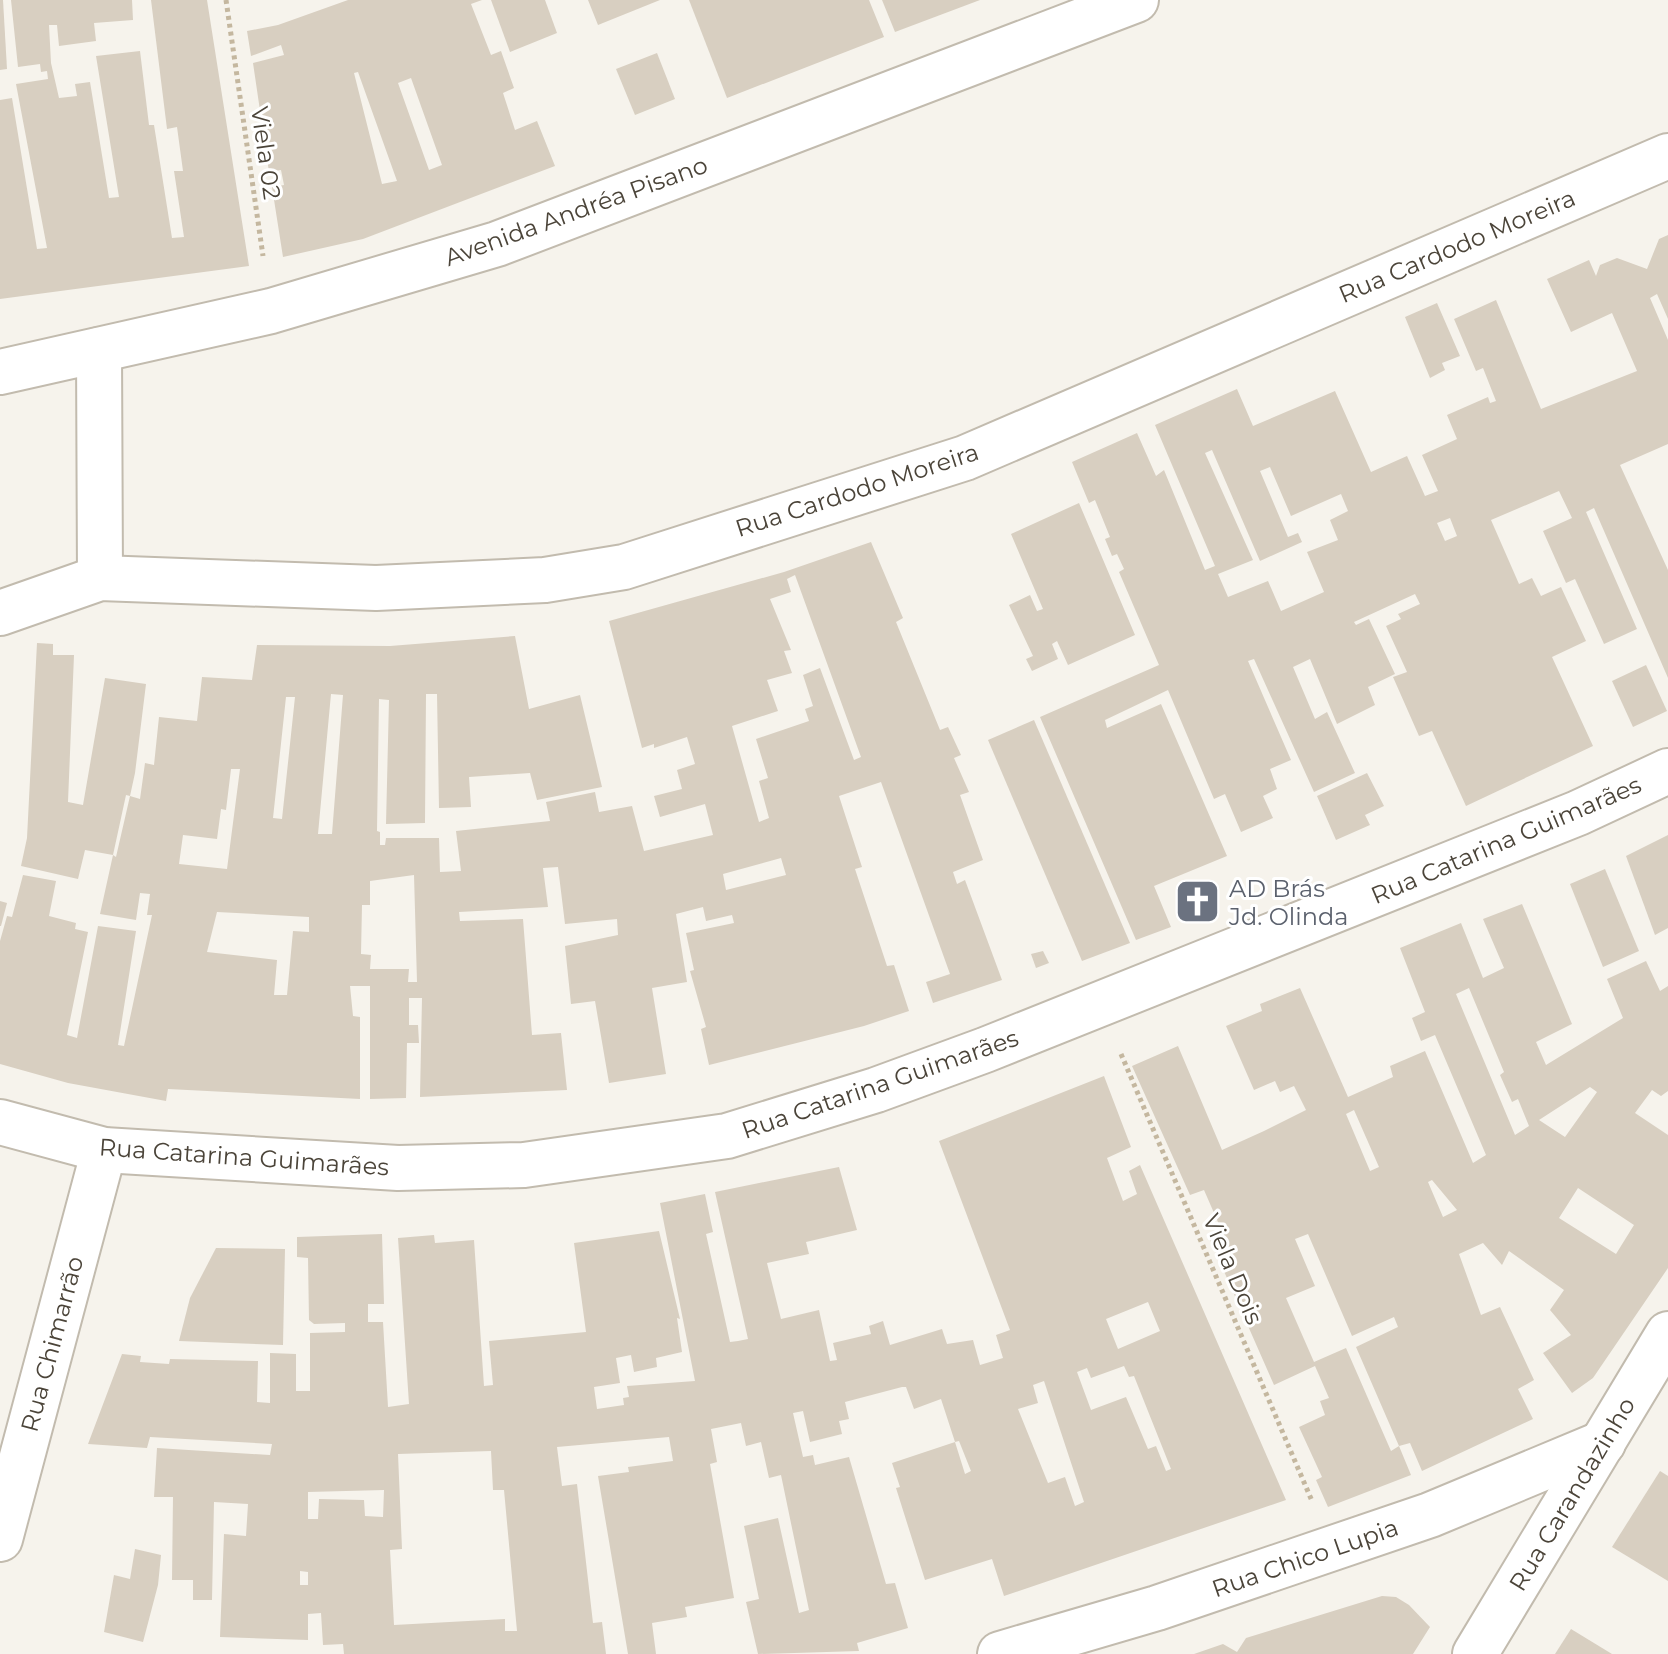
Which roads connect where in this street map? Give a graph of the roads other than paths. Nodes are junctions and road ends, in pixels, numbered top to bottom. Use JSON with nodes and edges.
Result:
{"nodes":[{"id":1,"x":1136,"y":0,"type":"edge"},
{"id":2,"x":1668,"y":156,"type":"edge"},
{"id":3,"x":99,"y":350,"type":"junction"},
{"id":4,"x":0,"y":372,"type":"edge"},
{"id":5,"x":100,"y":578,"type":"junction"},
{"id":6,"x":0,"y":613,"type":"edge"},
{"id":7,"x":1668,"y":771,"type":"edge"},
{"id":8,"x":0,"y":1122,"type":"edge"},
{"id":9,"x":104,"y":1150,"type":"junction"},
{"id":10,"x":1668,"y":1334,"type":"edge"},
{"id":11,"x":1603,"y":1443,"type":"junction"},
{"id":12,"x":0,"y":1539,"type":"edge"},
{"id":13,"x":1000,"y":1654,"type":"edge"},
{"id":14,"x":1475,"y":1654,"type":"edge"}],
"edges":[{"from":1,"to":3,"type":"street","name":"Avenida Andréa Pisano"},
{"from":2,"to":5,"type":"street","name":"Rua Cardodo Moreira"},
{"from":3,"to":4,"type":"street","name":"Avenida Andréa Pisano"},
{"from":3,"to":5,"type":"street"},
{"from":5,"to":6,"type":"street","name":"Rua Cardodo Moreira"},
{"from":7,"to":9,"type":"street","name":"Rua Catarina Guimarães"},
{"from":8,"to":9,"type":"street","name":"Rua Catarina Guimarães"},
{"from":9,"to":12,"type":"street","name":"Rua Chimarrão"},
{"from":10,"to":11,"type":"street","name":"Rua Carandazinho"},
{"from":11,"to":13,"type":"street","name":"Rua Chico Lupia"},
{"from":11,"to":14,"type":"street","name":"Rua Carandazinho"}]}
